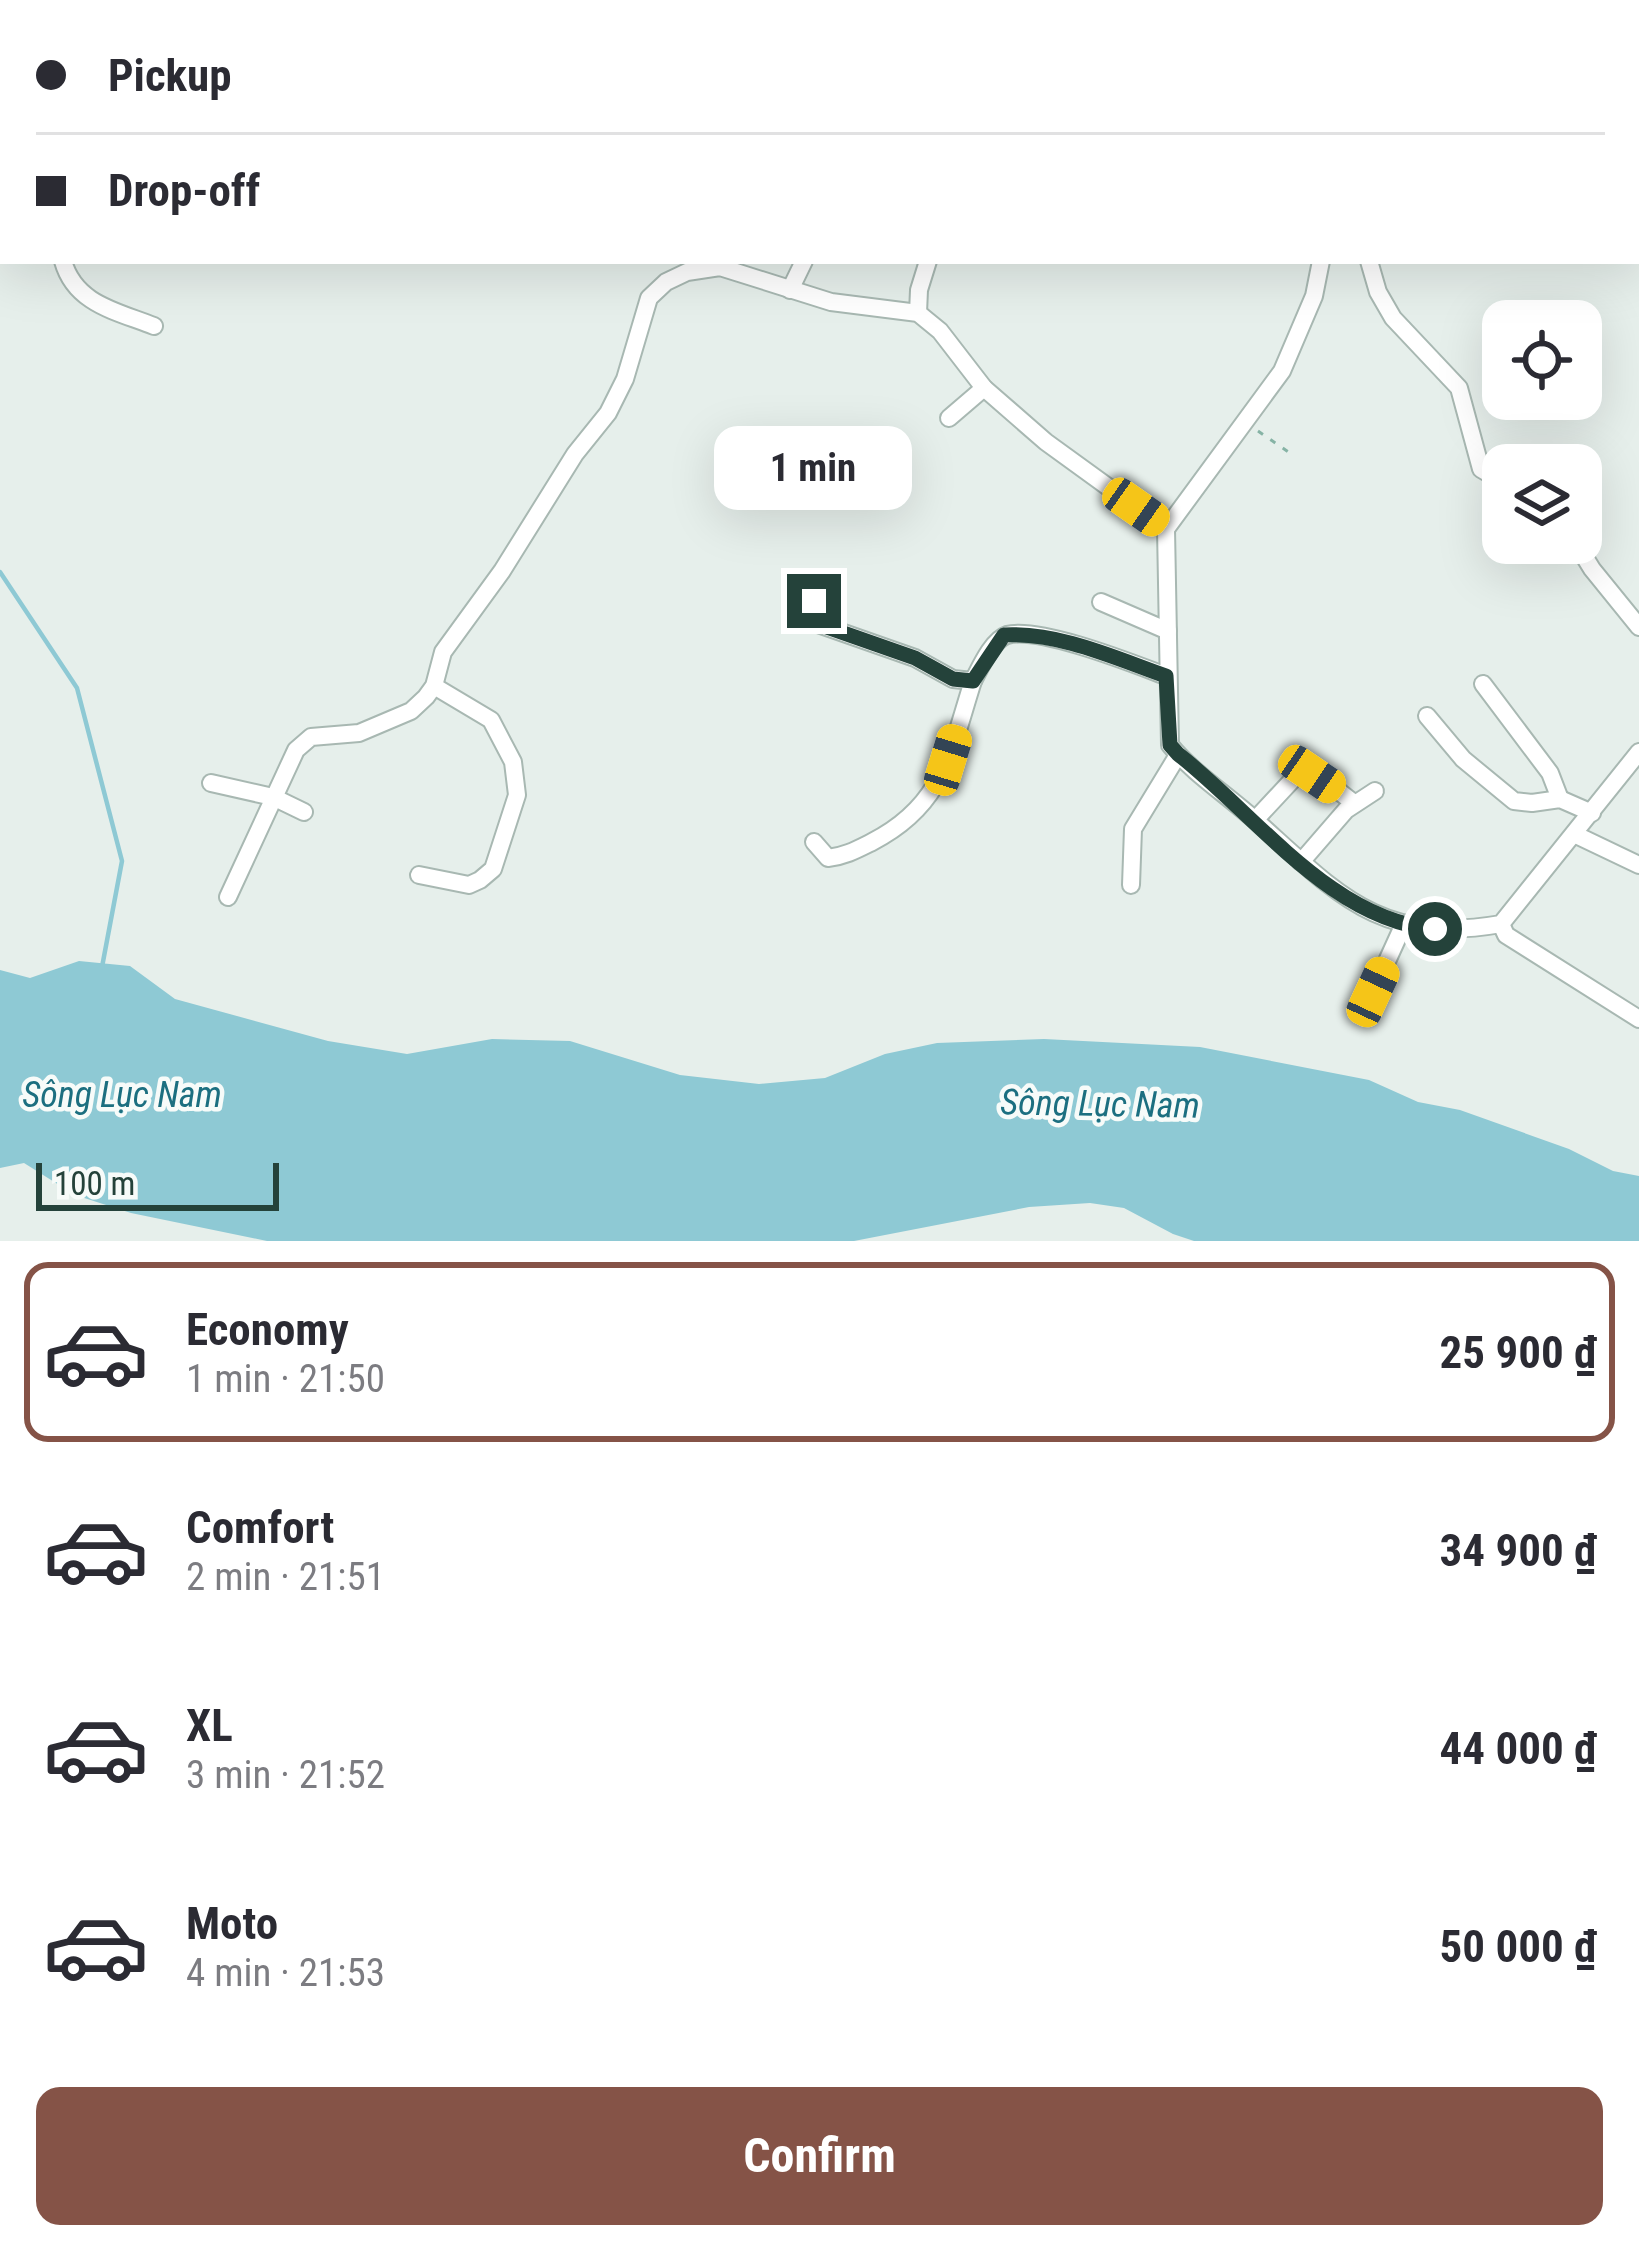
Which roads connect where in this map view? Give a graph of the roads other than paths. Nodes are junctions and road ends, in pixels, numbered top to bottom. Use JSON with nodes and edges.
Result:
{"nodes":[{"id":1,"x":64,"y":264,"type":"edge"},
{"id":2,"x":803,"y":264,"type":"edge"},
{"id":3,"x":927,"y":264,"type":"edge"},
{"id":4,"x":1320,"y":264,"type":"edge"},
{"id":5,"x":1370,"y":264,"type":"edge"},
{"id":6,"x":790,"y":290,"type":"junction"},
{"id":7,"x":918,"y":313,"type":"junction"},
{"id":8,"x":154,"y":326,"type":"dead end"},
{"id":9,"x":984,"y":388,"type":"junction"},
{"id":10,"x":949,"y":418,"type":"dead end"},
{"id":11,"x":1482,"y":470,"type":"edge"},
{"id":12,"x":1166,"y":529,"type":"junction"},
{"id":13,"x":1589,"y":564,"type":"edge"},
{"id":14,"x":814,"y":601,"type":"dead end"},
{"id":15,"x":1101,"y":602,"type":"dead end"},
{"id":16,"x":1639,"y":627,"type":"edge"},
{"id":17,"x":1168,"y":631,"type":"junction"},
{"id":18,"x":1166,"y":676,"type":"junction"},
{"id":19,"x":973,"y":681,"type":"junction"},
{"id":20,"x":1483,"y":683,"type":"dead end"},
{"id":21,"x":434,"y":686,"type":"junction"},
{"id":22,"x":1427,"y":716,"type":"dead end"},
{"id":23,"x":1639,"y":752,"type":"edge"},
{"id":24,"x":1178,"y":754,"type":"junction"},
{"id":25,"x":211,"y":783,"type":"dead end"},
{"id":26,"x":1375,"y":791,"type":"dead end"},
{"id":27,"x":273,"y":797,"type":"junction"},
{"id":28,"x":1560,"y":799,"type":"junction"},
{"id":29,"x":1354,"y":803,"type":"junction"},
{"id":30,"x":304,"y":812,"type":"dead end"},
{"id":31,"x":1592,"y":813,"type":"junction"},
{"id":32,"x":1255,"y":820,"type":"junction"},
{"id":33,"x":1574,"y":834,"type":"junction"},
{"id":34,"x":814,"y":842,"type":"dead end"},
{"id":35,"x":1301,"y":862,"type":"junction"},
{"id":36,"x":1639,"y":865,"type":"edge"},
{"id":37,"x":419,"y":875,"type":"dead end"},
{"id":38,"x":1131,"y":885,"type":"dead end"},
{"id":39,"x":228,"y":897,"type":"dead end"},
{"id":40,"x":1501,"y":924,"type":"junction"},
{"id":41,"x":1403,"y":926,"type":"junction"},
{"id":42,"x":1373,"y":992,"type":"dead end"},
{"id":43,"x":1639,"y":1019,"type":"edge"}],
"edges":[{"from":1,"to":8,"type":"street"},
{"from":2,"to":6,"type":"street"},
{"from":3,"to":7,"type":"street"},
{"from":4,"to":12,"type":"street"},
{"from":5,"to":11,"type":"street"},
{"from":6,"to":7,"type":"street"},
{"from":6,"to":21,"type":"street"},
{"from":7,"to":9,"type":"street"},
{"from":9,"to":10,"type":"street"},
{"from":9,"to":12,"type":"street"},
{"from":12,"to":17,"type":"street"},
{"from":13,"to":16,"type":"street"},
{"from":14,"to":19,"type":"street"},
{"from":15,"to":17,"type":"street"},
{"from":17,"to":18,"type":"street"},
{"from":18,"to":19,"type":"street"},
{"from":18,"to":24,"type":"street"},
{"from":19,"to":34,"type":"street"},
{"from":20,"to":28,"type":"street"},
{"from":21,"to":27,"type":"street"},
{"from":21,"to":37,"type":"street"},
{"from":22,"to":28,"type":"street"},
{"from":23,"to":31,"type":"street"},
{"from":24,"to":32,"type":"street"},
{"from":24,"to":38,"type":"street"},
{"from":25,"to":27,"type":"street"},
{"from":26,"to":29,"type":"street"},
{"from":27,"to":30,"type":"street"},
{"from":27,"to":39,"type":"street"},
{"from":28,"to":31,"type":"street"},
{"from":29,"to":32,"type":"street"},
{"from":29,"to":35,"type":"street"},
{"from":31,"to":33,"type":"street"},
{"from":32,"to":35,"type":"street"},
{"from":33,"to":36,"type":"street"},
{"from":33,"to":40,"type":"street"},
{"from":35,"to":41,"type":"street"},
{"from":40,"to":41,"type":"street"},
{"from":40,"to":43,"type":"street"},
{"from":41,"to":42,"type":"street"}]}
